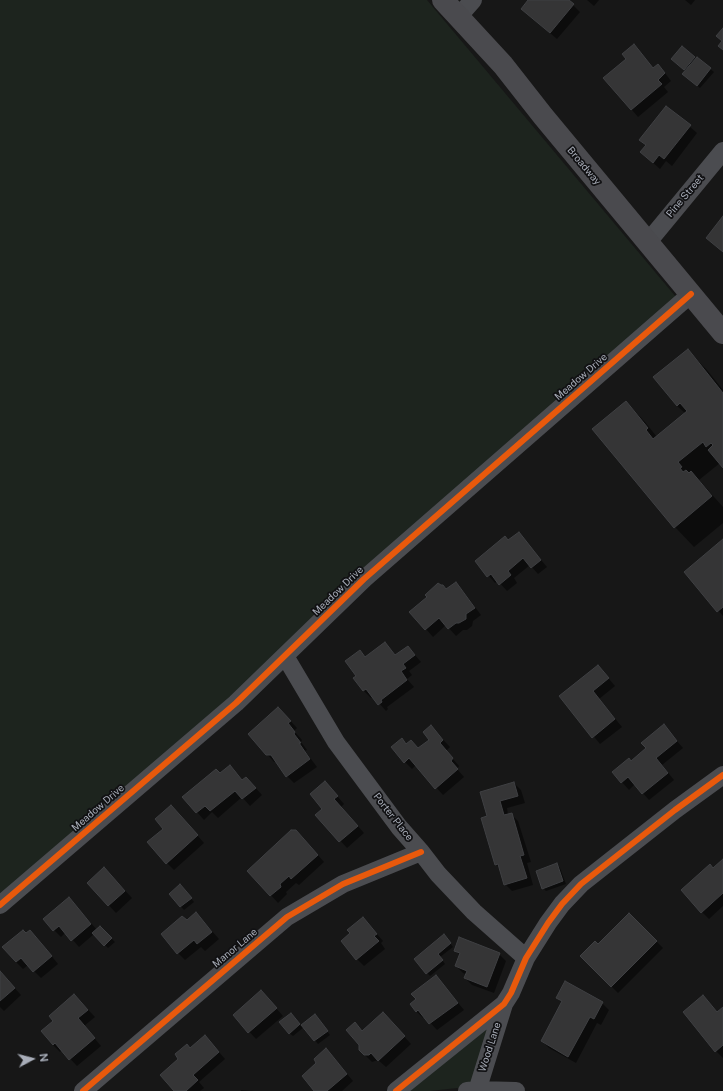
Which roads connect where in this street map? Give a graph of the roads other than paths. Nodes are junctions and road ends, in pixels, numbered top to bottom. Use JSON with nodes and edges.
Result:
{"nodes":[{"id":1,"x":443,"y":0,"type":"edge"},
{"id":2,"x":473,"y":0,"type":"edge"},
{"id":3,"x":459,"y":16,"type":"junction"},
{"id":4,"x":723,"y":151,"type":"edge"},
{"id":5,"x":648,"y":242,"type":"junction"},
{"id":6,"x":691,"y":294,"type":"junction"},
{"id":7,"x":723,"y":333,"type":"edge"},
{"id":8,"x":284,"y":656,"type":"junction"},
{"id":9,"x":723,"y":775,"type":"edge"},
{"id":10,"x":421,"y":852,"type":"junction"},
{"id":11,"x":0,"y":905,"type":"edge"},
{"id":12,"x":526,"y":958,"type":"junction"},
{"id":13,"x":504,"y":1004,"type":"junction"},
{"id":14,"x":83,"y":1091,"type":"edge"},
{"id":15,"x":396,"y":1091,"type":"edge"},
{"id":16,"x":474,"y":1091,"type":"edge"},
{"id":17,"x":516,"y":1091,"type":"edge"}],
"edges":[{"from":1,"to":3,"type":"main road","name":"Broadway"},
{"from":2,"to":3,"type":"street"},
{"from":3,"to":5,"type":"main road","name":"Broadway"},
{"from":4,"to":5,"type":"street","name":"Pine Street"},
{"from":5,"to":6,"type":"main road","name":"Broadway"},
{"from":6,"to":7,"type":"main road","name":"Broadway"},
{"from":6,"to":8,"type":"street","name":"Meadow Drive"},
{"from":8,"to":10,"type":"street","name":"Porter Place"},
{"from":8,"to":11,"type":"street","name":"Meadow Drive"},
{"from":9,"to":12,"type":"street"},
{"from":10,"to":12,"type":"street","name":"Porter Place"},
{"from":10,"to":14,"type":"street","name":"Manor Lane"},
{"from":12,"to":13,"type":"street"},
{"from":13,"to":15,"type":"street"},
{"from":13,"to":16,"type":"street","name":"Wood Lane"},
{"from":16,"to":17,"type":"street"}]}
